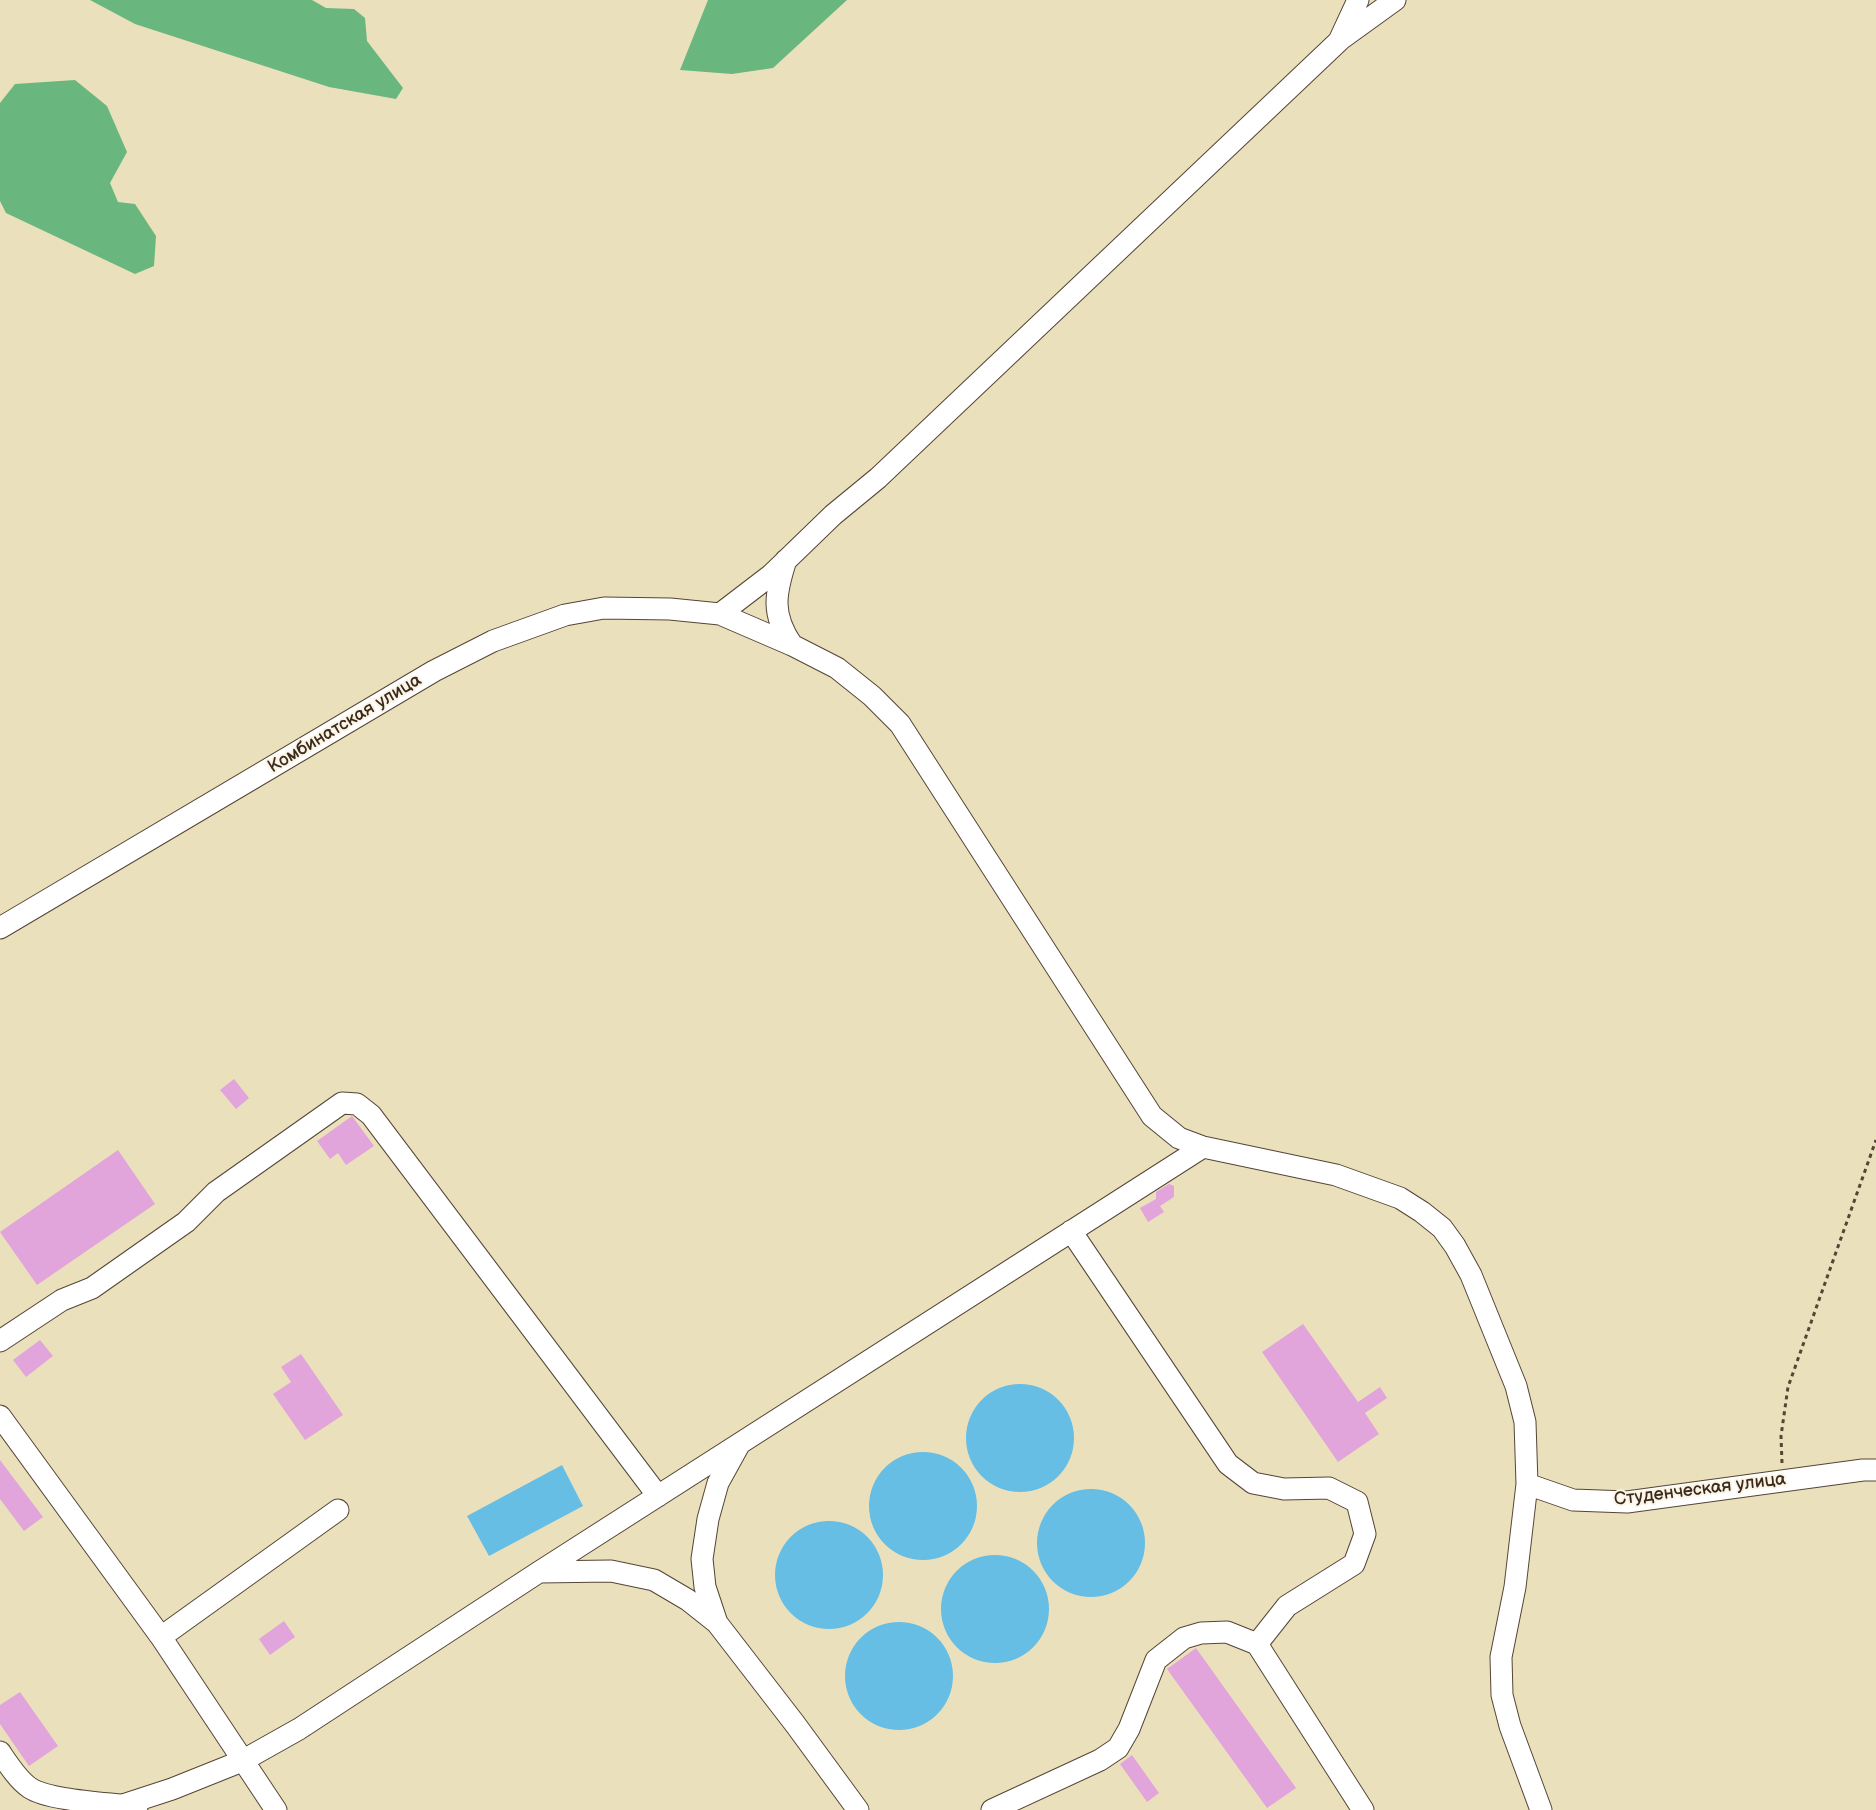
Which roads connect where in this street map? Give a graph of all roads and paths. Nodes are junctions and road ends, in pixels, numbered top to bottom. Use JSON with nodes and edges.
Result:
{"nodes":[{"id":1,"x":1358,"y":0,"type":"edge"},
{"id":2,"x":1395,"y":0,"type":"edge"},
{"id":3,"x":1339,"y":41,"type":"junction"},
{"id":4,"x":786,"y":560,"type":"junction"},
{"id":5,"x":720,"y":614,"type":"junction"},
{"id":6,"x":792,"y":645,"type":"junction"},
{"id":7,"x":0,"y":928,"type":"edge"},
{"id":8,"x":1876,"y":1140,"type":"edge"},
{"id":9,"x":1203,"y":1147,"type":"junction"},
{"id":10,"x":1071,"y":1231,"type":"junction"},
{"id":11,"x":0,"y":1341,"type":"edge"},
{"id":12,"x":0,"y":1416,"type":"edge"},
{"id":13,"x":741,"y":1442,"type":"junction"},
{"id":14,"x":1876,"y":1470,"type":"edge"},
{"id":15,"x":1784,"y":1481,"type":"junction"},
{"id":16,"x":1527,"y":1484,"type":"junction"},
{"id":17,"x":658,"y":1496,"type":"junction"},
{"id":18,"x":338,"y":1510,"type":"dead end"},
{"id":19,"x":539,"y":1572,"type":"junction"},
{"id":20,"x":717,"y":1623,"type":"junction"},
{"id":21,"x":161,"y":1638,"type":"junction"},
{"id":22,"x":1257,"y":1644,"type":"junction"},
{"id":23,"x":0,"y":1752,"type":"edge"},
{"id":24,"x":242,"y":1761,"type":"junction"},
{"id":25,"x":52,"y":1803,"type":"edge"},
{"id":26,"x":123,"y":1805,"type":"junction"},
{"id":27,"x":152,"y":1810,"type":"edge"},
{"id":28,"x":276,"y":1810,"type":"edge"},
{"id":29,"x":858,"y":1810,"type":"edge"},
{"id":30,"x":992,"y":1810,"type":"edge"},
{"id":31,"x":1363,"y":1810,"type":"edge"},
{"id":32,"x":1541,"y":1810,"type":"edge"}],
"edges":[{"from":1,"to":3,"type":"street"},
{"from":2,"to":3,"type":"street"},
{"from":3,"to":4,"type":"street"},
{"from":4,"to":5,"type":"street"},
{"from":4,"to":6,"type":"street"},
{"from":5,"to":6,"type":"street","name":"Комбинатская улица"},
{"from":5,"to":7,"type":"street","name":"Комбинатская улица"},
{"from":6,"to":9,"type":"street","name":"Комбинатская улица"},
{"from":8,"to":15,"type":"path"},
{"from":9,"to":10,"type":"street"},
{"from":9,"to":16,"type":"street","name":"Комбинатская улица"},
{"from":10,"to":13,"type":"street"},
{"from":10,"to":22,"type":"street"},
{"from":11,"to":17,"type":"street"},
{"from":12,"to":21,"type":"street"},
{"from":13,"to":17,"type":"street"},
{"from":13,"to":20,"type":"street"},
{"from":14,"to":15,"type":"street","name":"Студенческая улица"},
{"from":15,"to":16,"type":"street","name":"Студенческая улица"},
{"from":16,"to":32,"type":"street","name":"Комбинатская улица"},
{"from":17,"to":19,"type":"street"},
{"from":18,"to":21,"type":"street"},
{"from":19,"to":20,"type":"street"},
{"from":19,"to":24,"type":"street"},
{"from":20,"to":29,"type":"street"},
{"from":21,"to":24,"type":"street"},
{"from":22,"to":30,"type":"street"},
{"from":22,"to":31,"type":"street"},
{"from":23,"to":25,"type":"street"},
{"from":24,"to":26,"type":"street"},
{"from":24,"to":28,"type":"street"},
{"from":25,"to":26,"type":"street"},
{"from":26,"to":27,"type":"street"}]}
